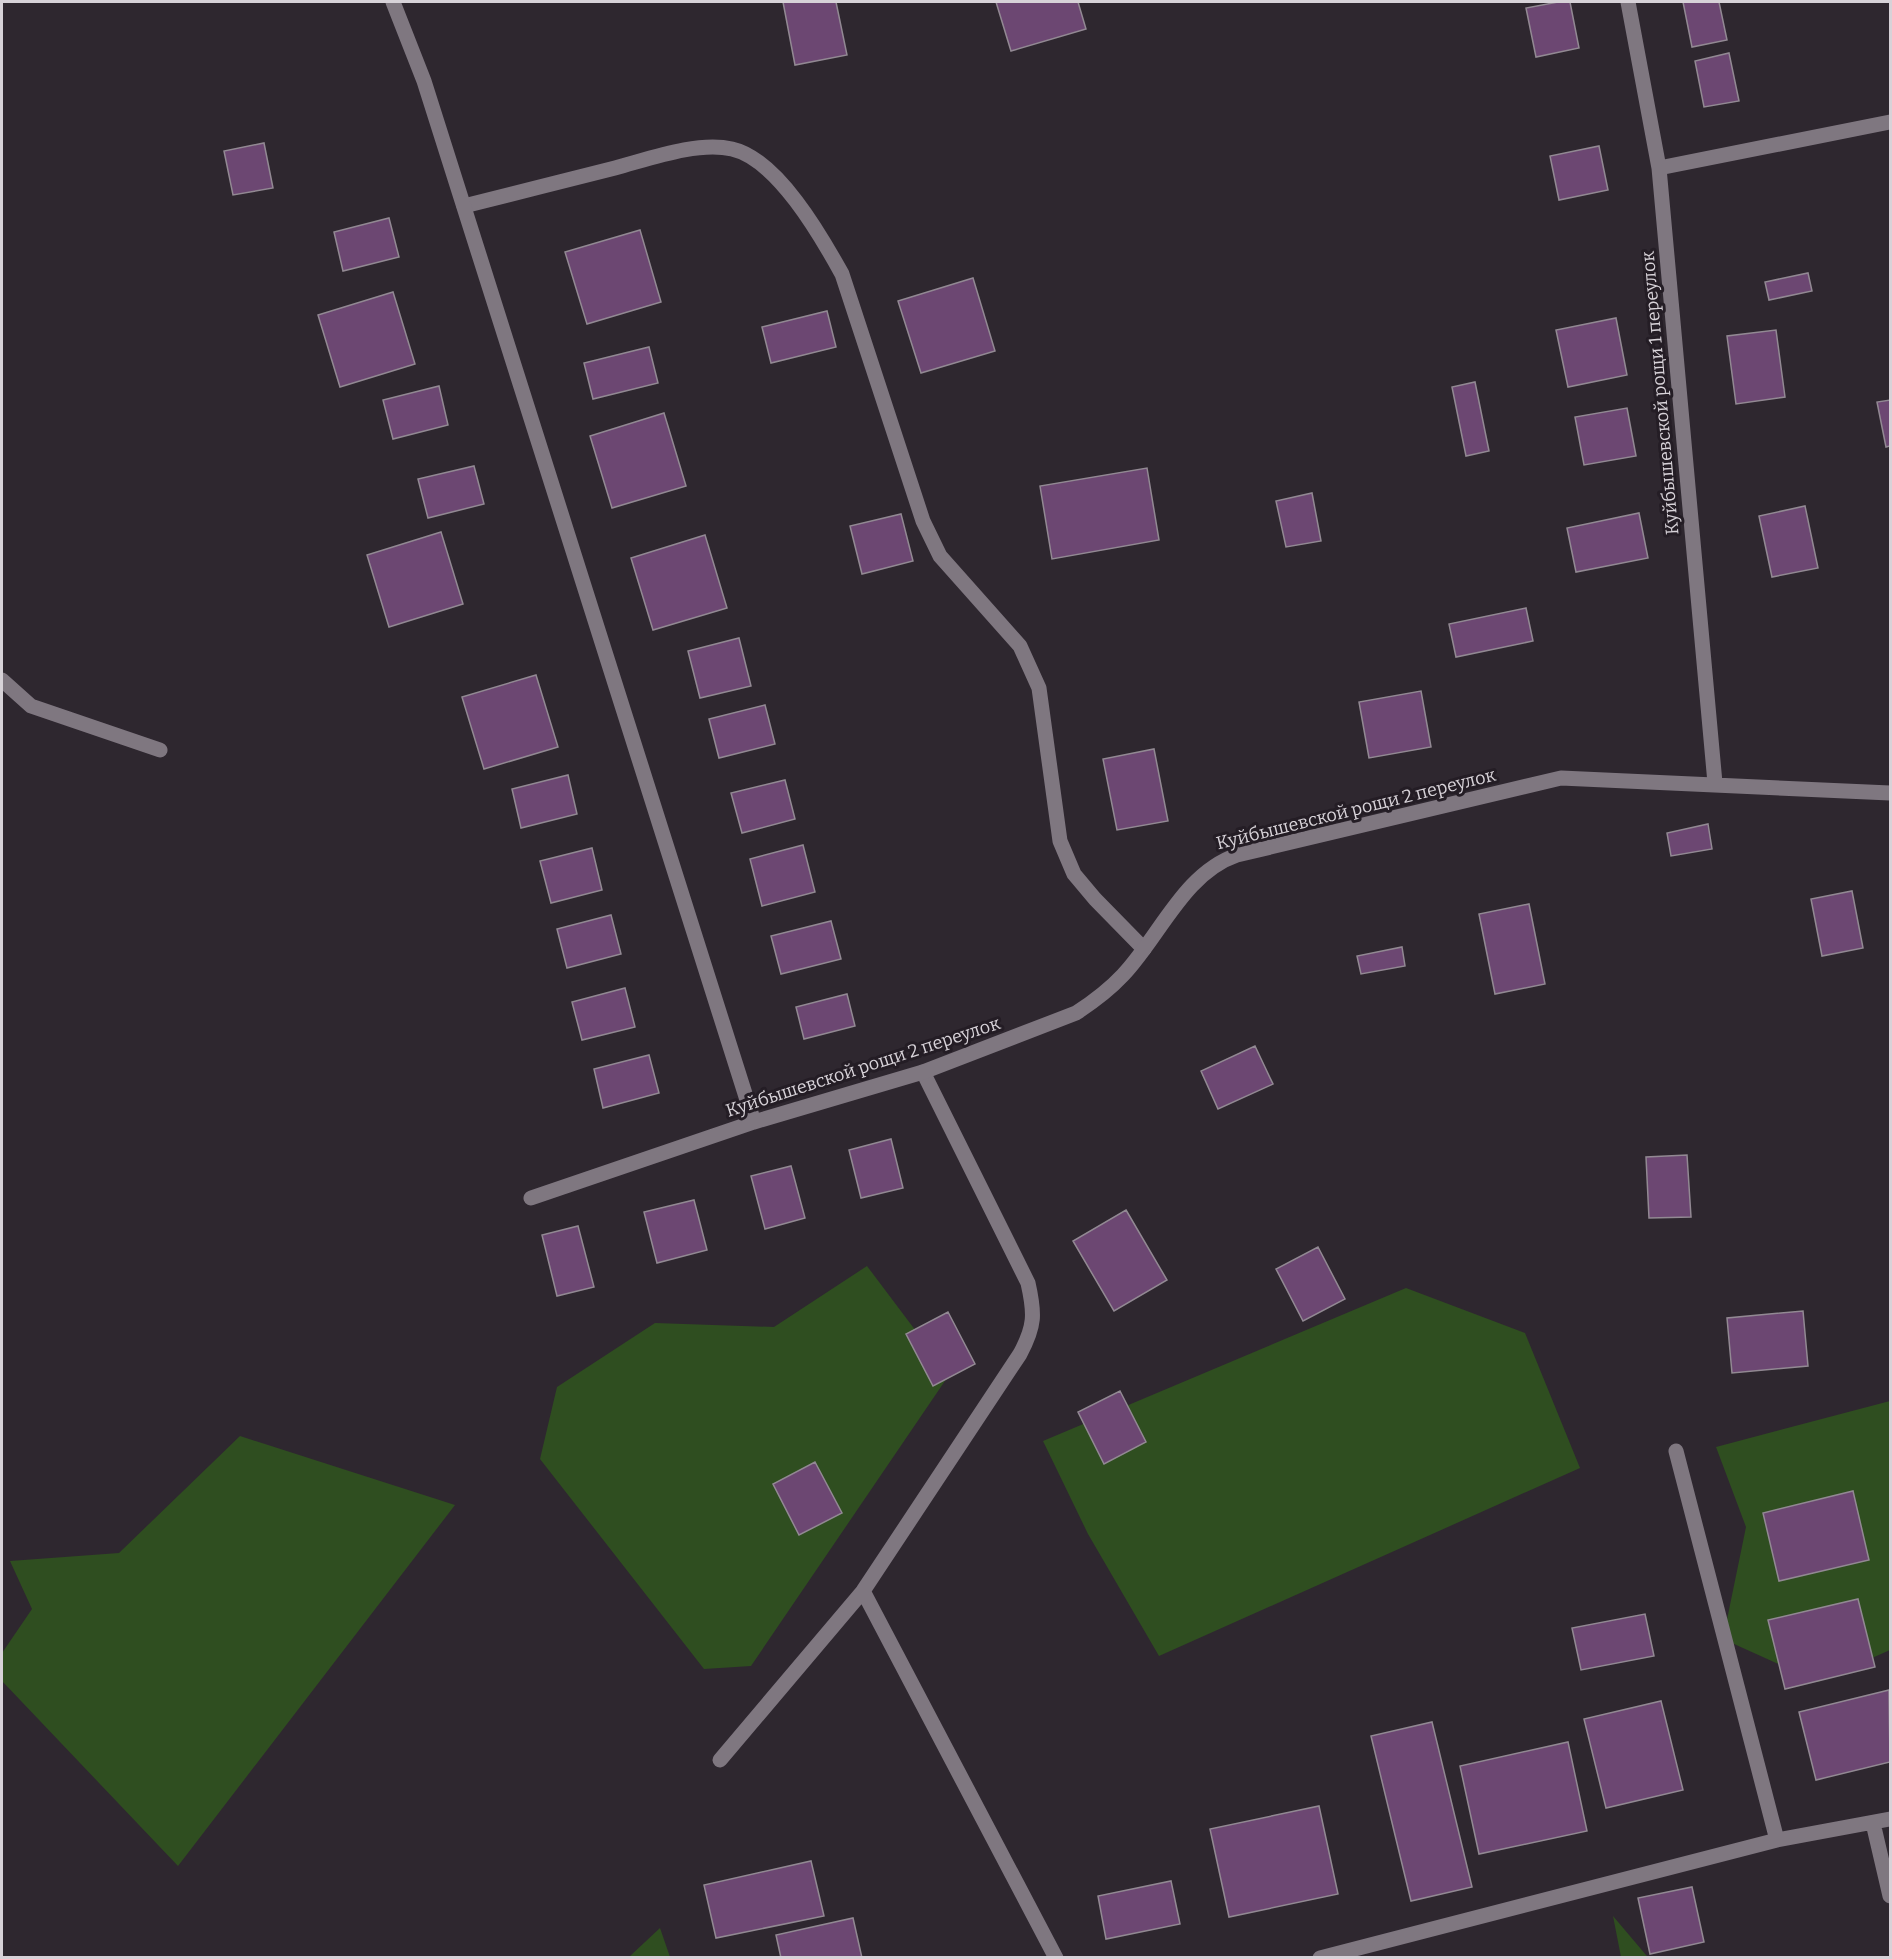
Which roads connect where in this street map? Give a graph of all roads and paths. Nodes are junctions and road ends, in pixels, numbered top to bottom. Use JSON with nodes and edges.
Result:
{"nodes":[{"id":1,"x":393,"y":2,"type":"edge"},
{"id":2,"x":1628,"y":2,"type":"edge"},
{"id":3,"x":1890,"y":122,"type":"edge"},
{"id":4,"x":1659,"y":168,"type":"junction"},
{"id":5,"x":464,"y":206,"type":"junction"},
{"id":6,"x":2,"y":680,"type":"edge"},
{"id":7,"x":160,"y":750,"type":"dead end"},
{"id":8,"x":1715,"y":783,"type":"junction"},
{"id":9,"x":1890,"y":792,"type":"edge"},
{"id":10,"x":1144,"y":949,"type":"junction"},
{"id":11,"x":923,"y":1072,"type":"junction"},
{"id":12,"x":754,"y":1122,"type":"junction"},
{"id":13,"x":531,"y":1198,"type":"dead end"},
{"id":14,"x":1676,"y":1451,"type":"dead end"},
{"id":15,"x":863,"y":1591,"type":"junction"},
{"id":16,"x":720,"y":1760,"type":"dead end"},
{"id":17,"x":1890,"y":1819,"type":"edge"},
{"id":18,"x":1873,"y":1823,"type":"junction"},
{"id":19,"x":1777,"y":1840,"type":"junction"},
{"id":20,"x":1890,"y":1896,"type":"edge"},
{"id":21,"x":1056,"y":1958,"type":"edge"},
{"id":22,"x":1320,"y":1958,"type":"edge"}],
"edges":[{"from":1,"to":5,"type":"street"},
{"from":2,"to":4,"type":"street","name":"Куйбышевской рощи 1 переулок"},
{"from":3,"to":4,"type":"street"},
{"from":4,"to":8,"type":"street","name":"Куйбышевской рощи 1 переулок"},
{"from":5,"to":10,"type":"street"},
{"from":5,"to":12,"type":"street"},
{"from":6,"to":7,"type":"street"},
{"from":8,"to":9,"type":"street","name":"Куйбышевской рощи 2 переулок"},
{"from":8,"to":10,"type":"street","name":"Куйбышевской рощи 2 переулок"},
{"from":10,"to":11,"type":"street","name":"Куйбышевской рощи 2 переулок"},
{"from":11,"to":12,"type":"street","name":"Куйбышевской рощи 2 переулок"},
{"from":11,"to":15,"type":"street"},
{"from":12,"to":13,"type":"street","name":"Куйбышевской рощи 2 переулок"},
{"from":14,"to":19,"type":"street"},
{"from":15,"to":16,"type":"street"},
{"from":15,"to":21,"type":"street"},
{"from":17,"to":18,"type":"street"},
{"from":18,"to":19,"type":"street"},
{"from":18,"to":20,"type":"street"},
{"from":19,"to":22,"type":"street"}]}
